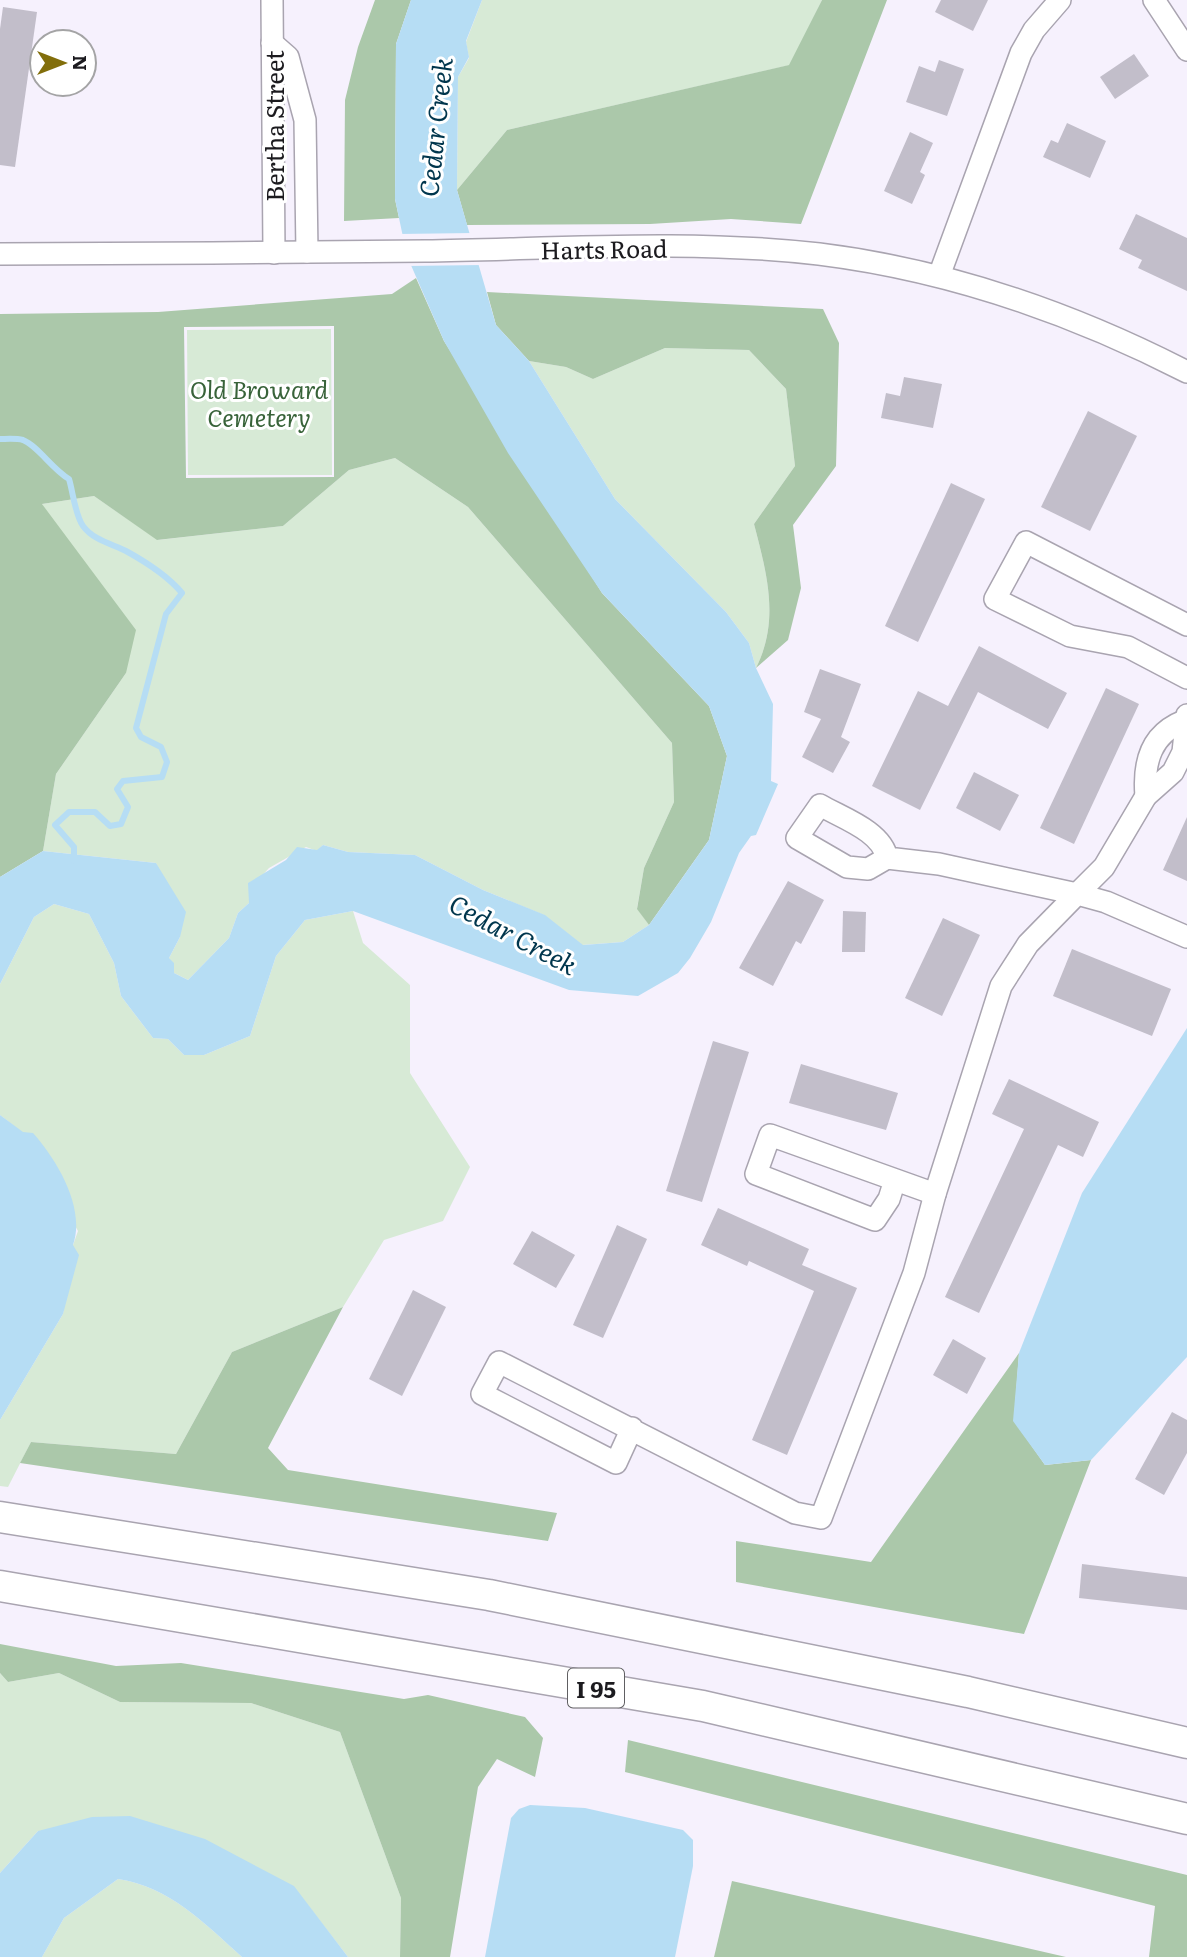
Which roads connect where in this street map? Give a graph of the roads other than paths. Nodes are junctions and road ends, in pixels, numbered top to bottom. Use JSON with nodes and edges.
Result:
{"nodes":[{"id":1,"x":272,"y":0,"type":"edge"},
{"id":2,"x":1060,"y":0,"type":"edge"},
{"id":3,"x":1154,"y":0,"type":"edge"},
{"id":4,"x":272,"y":43,"type":"junction"},
{"id":5,"x":1187,"y":50,"type":"edge"},
{"id":6,"x":307,"y":252,"type":"junction"},
{"id":7,"x":274,"y":253,"type":"junction"},
{"id":8,"x":0,"y":254,"type":"edge"},
{"id":9,"x":939,"y":276,"type":"junction"},
{"id":10,"x":1187,"y":372,"type":"edge"},
{"id":11,"x":1187,"y":625,"type":"edge"},
{"id":12,"x":1187,"y":678,"type":"edge"},
{"id":13,"x":1186,"y":718,"type":"edge"},
{"id":14,"x":1146,"y":796,"type":"junction"},
{"id":15,"x":887,"y":858,"type":"dead end"},
{"id":16,"x":1077,"y":894,"type":"junction"},
{"id":17,"x":1187,"y":937,"type":"edge"},
{"id":18,"x":895,"y":1180,"type":"junction"},
{"id":19,"x":935,"y":1194,"type":"junction"},
{"id":20,"x":632,"y":1428,"type":"junction"},
{"id":21,"x":6,"y":1518,"type":"edge"},
{"id":22,"x":0,"y":1586,"type":"edge"},
{"id":23,"x":1187,"y":1743,"type":"edge"},
{"id":24,"x":1187,"y":1819,"type":"edge"}],
"edges":[{"from":1,"to":4,"type":"street","name":"Bertha Street"},
{"from":2,"to":9,"type":"street"},
{"from":3,"to":5,"type":"street"},
{"from":4,"to":6,"type":"street"},
{"from":4,"to":7,"type":"street","name":"Bertha Street"},
{"from":6,"to":7,"type":"street","name":"Harts Road"},
{"from":6,"to":9,"type":"street","name":"Harts Road"},
{"from":7,"to":8,"type":"street","name":"Harts Road"},
{"from":9,"to":10,"type":"street","name":"Harts Road"},
{"from":11,"to":12,"type":"street"},
{"from":13,"to":14,"type":"street"},
{"from":13,"to":14,"type":"street"},
{"from":14,"to":16,"type":"street"},
{"from":15,"to":16,"type":"street"},
{"from":16,"to":17,"type":"street"},
{"from":16,"to":19,"type":"street"},
{"from":18,"to":18,"type":"street"},
{"from":18,"to":19,"type":"street"},
{"from":19,"to":20,"type":"street"},
{"from":20,"to":20,"type":"street"},
{"from":21,"to":23,"type":"highway"},
{"from":22,"to":24,"type":"highway","number":"I 95"}]}
